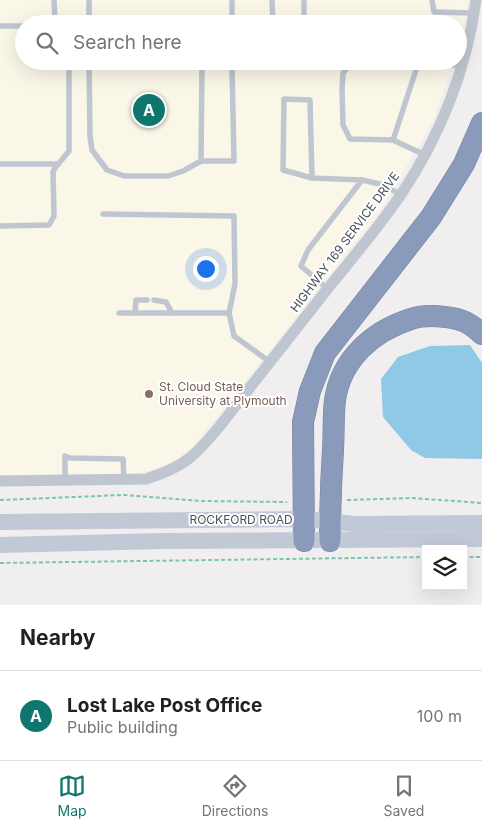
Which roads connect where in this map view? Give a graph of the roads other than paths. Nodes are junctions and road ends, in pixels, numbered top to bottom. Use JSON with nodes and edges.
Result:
{"nodes":[{"id":1,"x":54,"y":0,"type":"edge"},
{"id":2,"x":89,"y":0,"type":"edge"},
{"id":3,"x":232,"y":0,"type":"edge"},
{"id":4,"x":272,"y":0,"type":"edge"},
{"id":5,"x":304,"y":0,"type":"edge"},
{"id":6,"x":432,"y":0,"type":"edge"},
{"id":7,"x":476,"y":0,"type":"edge"},
{"id":8,"x":475,"y":13,"type":"junction"},
{"id":9,"x":55,"y":15,"type":"edge"},
{"id":10,"x":89,"y":15,"type":"edge"},
{"id":11,"x":232,"y":15,"type":"edge"},
{"id":12,"x":273,"y":15,"type":"edge"},
{"id":13,"x":304,"y":15,"type":"edge"},
{"id":14,"x":0,"y":26,"type":"edge"},
{"id":15,"x":15,"y":26,"type":"edge"},
{"id":16,"x":467,"y":44,"type":"edge"},
{"id":17,"x":69,"y":70,"type":"edge"},
{"id":18,"x":89,"y":70,"type":"edge"},
{"id":19,"x":202,"y":70,"type":"edge"},
{"id":20,"x":232,"y":70,"type":"edge"},
{"id":21,"x":346,"y":70,"type":"edge"},
{"id":22,"x":416,"y":70,"type":"edge"},
{"id":23,"x":460,"y":70,"type":"edge"},
{"id":24,"x":482,"y":123,"type":"edge"},
{"id":25,"x":393,"y":140,"type":"junction"},
{"id":26,"x":426,"y":155,"type":"junction"},
{"id":27,"x":201,"y":161,"type":"junction"},
{"id":28,"x":0,"y":164,"type":"edge"},
{"id":29,"x":58,"y":164,"type":"junction"},
{"id":30,"x":312,"y":178,"type":"junction"},
{"id":31,"x":362,"y":180,"type":"junction"},
{"id":32,"x":401,"y":195,"type":"junction"},
{"id":33,"x":103,"y":214,"type":"dead end"},
{"id":34,"x":0,"y":226,"type":"edge"},
{"id":35,"x":328,"y":289,"type":"junction"},
{"id":36,"x":147,"y":300,"type":"dead end"},
{"id":37,"x":154,"y":300,"type":"dead end"},
{"id":38,"x":119,"y":313,"type":"dead end"},
{"id":39,"x":135,"y":313,"type":"junction"},
{"id":40,"x":172,"y":313,"type":"junction"},
{"id":41,"x":229,"y":313,"type":"junction"},
{"id":42,"x":482,"y":334,"type":"edge"},
{"id":43,"x":270,"y":362,"type":"junction"},
{"id":44,"x":65,"y":480,"type":"junction"},
{"id":45,"x":124,"y":480,"type":"junction"},
{"id":46,"x":0,"y":481,"type":"edge"},
{"id":47,"x":304,"y":510,"type":"junction"},
{"id":48,"x":0,"y":522,"type":"edge"},
{"id":49,"x":482,"y":523,"type":"edge"},
{"id":50,"x":330,"y":531,"type":"junction"},
{"id":51,"x":482,"y":538,"type":"edge"},
{"id":52,"x":304,"y":541,"type":"junction"},
{"id":53,"x":0,"y":545,"type":"edge"}],
"edges":[{"from":1,"to":9,"type":"lane"},
{"from":2,"to":10,"type":"lane"},
{"from":3,"to":11,"type":"lane"},
{"from":4,"to":12,"type":"lane"},
{"from":5,"to":13,"type":"lane"},
{"from":6,"to":8,"type":"lane"},
{"from":7,"to":8,"type":"street","name":"HIGHWAY 169 SERVICE DRIVE"},
{"from":8,"to":16,"type":"street","name":"HIGHWAY 169 SERVICE DRIVE"},
{"from":14,"to":15,"type":"lane"},
{"from":17,"to":29,"type":"lane"},
{"from":18,"to":27,"type":"lane"},
{"from":19,"to":27,"type":"lane"},
{"from":20,"to":27,"type":"lane"},
{"from":21,"to":25,"type":"lane"},
{"from":22,"to":25,"type":"lane"},
{"from":23,"to":26,"type":"street","name":"HIGHWAY 169 SERVICE DRIVE"},
{"from":24,"to":47,"type":"highway"},
{"from":25,"to":26,"type":"lane"},
{"from":26,"to":32,"type":"street","name":"HIGHWAY 169 SERVICE DRIVE"},
{"from":28,"to":29,"type":"lane"},
{"from":29,"to":34,"type":"lane"},
{"from":30,"to":30,"type":"lane"},
{"from":30,"to":31,"type":"lane"},
{"from":31,"to":32,"type":"lane"},
{"from":31,"to":35,"type":"lane"},
{"from":32,"to":35,"type":"street","name":"HIGHWAY 169 SERVICE DRIVE"},
{"from":33,"to":41,"type":"lane"},
{"from":35,"to":43,"type":"street","name":"HIGHWAY 169 SERVICE DRIVE"},
{"from":36,"to":39,"type":"lane"},
{"from":37,"to":40,"type":"lane"},
{"from":38,"to":39,"type":"lane"},
{"from":39,"to":40,"type":"lane"},
{"from":40,"to":41,"type":"lane"},
{"from":41,"to":43,"type":"lane"},
{"from":42,"to":50,"type":"highway"},
{"from":43,"to":45,"type":"street","name":"HIGHWAY 169 SERVICE DRIVE"},
{"from":44,"to":45,"type":"street","name":"HIGHWAY 169 SERVICE DRIVE"},
{"from":44,"to":45,"type":"lane"},
{"from":44,"to":46,"type":"street","name":"HIGHWAY 169 SERVICE DRIVE"},
{"from":47,"to":48,"type":"main road","name":"ROCKFORD ROAD"},
{"from":47,"to":50,"type":"main road","name":"ROCKFORD ROAD"},
{"from":47,"to":52,"type":"highway"},
{"from":49,"to":50,"type":"main road","name":"ROCKFORD ROAD"},
{"from":50,"to":51,"type":"main road","name":"ROCKFORD ROAD"},
{"from":50,"to":52,"type":"main road","name":"ROCKFORD ROAD"},
{"from":52,"to":53,"type":"main road","name":"ROCKFORD ROAD"}]}
